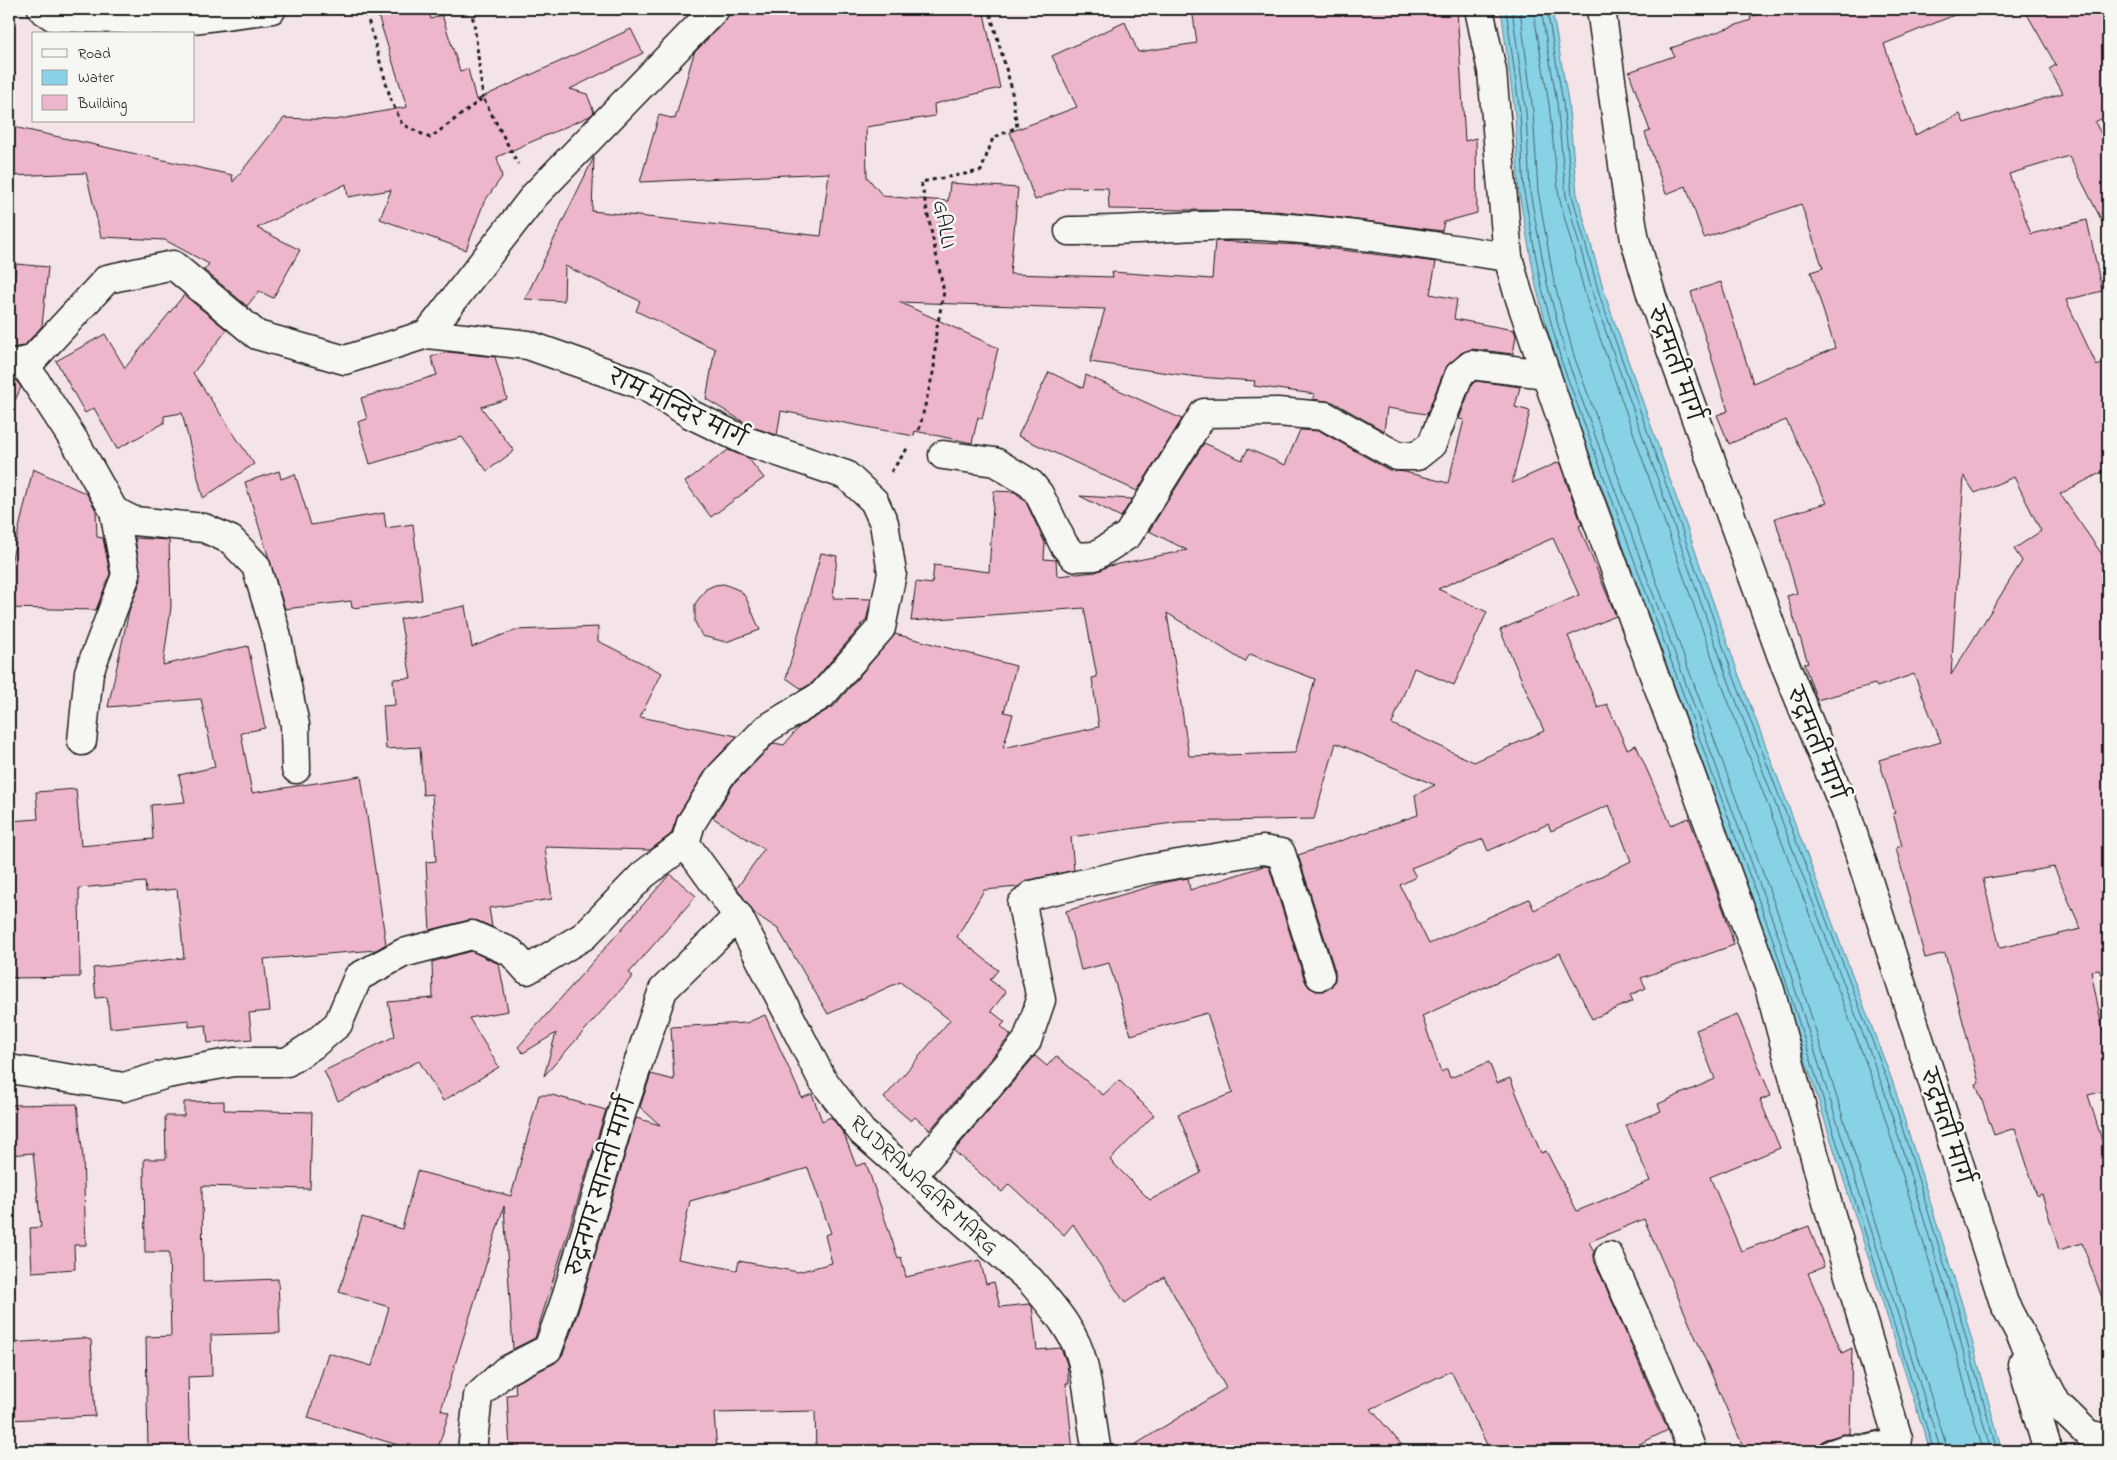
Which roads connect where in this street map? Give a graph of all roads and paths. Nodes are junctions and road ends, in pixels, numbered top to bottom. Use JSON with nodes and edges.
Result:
{"nodes":[{"id":1,"x":42,"y":9,"type":"edge"},
{"id":2,"x":272,"y":9,"type":"edge"},
{"id":3,"x":359,"y":9,"type":"edge"},
{"id":4,"x":470,"y":9,"type":"edge"},
{"id":5,"x":715,"y":9,"type":"edge"},
{"id":6,"x":989,"y":9,"type":"edge"},
{"id":7,"x":1479,"y":9,"type":"edge"},
{"id":8,"x":1601,"y":9,"type":"edge"},
{"id":9,"x":178,"y":15,"type":"edge"},
{"id":10,"x":482,"y":98,"type":"junction"},
{"id":11,"x":535,"y":195,"type":"junction"},
{"id":12,"x":1070,"y":231,"type":"dead end"},
{"id":13,"x":1508,"y":257,"type":"junction"},
{"id":14,"x":426,"y":334,"type":"junction"},
{"id":15,"x":16,"y":363,"type":"edge"},
{"id":16,"x":1546,"y":374,"type":"junction"},
{"id":17,"x":918,"y":432,"type":"dead end"},
{"id":18,"x":910,"y":445,"type":"dead end"},
{"id":19,"x":943,"y":455,"type":"dead end"},
{"id":20,"x":874,"y":501,"type":"junction"},
{"id":21,"x":114,"y":511,"type":"junction"},
{"id":22,"x":82,"y":741,"type":"dead end"},
{"id":23,"x":296,"y":769,"type":"dead end"},
{"id":24,"x":685,"y":843,"type":"junction"},
{"id":25,"x":738,"y":916,"type":"junction"},
{"id":26,"x":1320,"y":976,"type":"dead end"},
{"id":27,"x":9,"y":1069,"type":"edge"},
{"id":28,"x":912,"y":1176,"type":"junction"},
{"id":29,"x":1610,"y":1256,"type":"dead end"},
{"id":30,"x":2004,"y":1303,"type":"junction"},
{"id":31,"x":2108,"y":1439,"type":"edge"},
{"id":32,"x":1899,"y":1447,"type":"edge"},
{"id":33,"x":472,"y":1451,"type":"edge"},
{"id":34,"x":1098,"y":1451,"type":"edge"},
{"id":35,"x":1692,"y":1451,"type":"edge"},
{"id":36,"x":1830,"y":1451,"type":"edge"},
{"id":37,"x":2048,"y":1451,"type":"edge"}],
"edges":[{"from":1,"to":9,"type":"street"},
{"from":2,"to":9,"type":"street"},
{"from":3,"to":10,"type":"path"},
{"from":4,"to":10,"type":"path"},
{"from":5,"to":11,"type":"street"},
{"from":6,"to":17,"type":"path","name":"GALLI"},
{"from":7,"to":13,"type":"street"},
{"from":8,"to":30,"type":"street","name":"रुद्रमती मार्ग"},
{"from":10,"to":11,"type":"path"},
{"from":11,"to":14,"type":"street"},
{"from":12,"to":13,"type":"street"},
{"from":13,"to":16,"type":"street"},
{"from":14,"to":15,"type":"street","name":"राम मन्दिर मार्ग"},
{"from":14,"to":20,"type":"street","name":"राम मन्दिर मार्ग"},
{"from":15,"to":21,"type":"street"},
{"from":16,"to":19,"type":"street"},
{"from":16,"to":32,"type":"street"},
{"from":18,"to":20,"type":"path"},
{"from":20,"to":24,"type":"street","name":"राम मन्दिर मार्ग"},
{"from":21,"to":22,"type":"street"},
{"from":21,"to":23,"type":"street"},
{"from":24,"to":25,"type":"street","name":"RUDRANAGAR MARG"},
{"from":24,"to":27,"type":"street"},
{"from":25,"to":28,"type":"street","name":"RUDRANAGAR MARG"},
{"from":25,"to":33,"type":"street","name":"रुद्रनगर सान्ती मार्ग"},
{"from":26,"to":28,"type":"street"},
{"from":28,"to":34,"type":"street","name":"RUDRANAGAR MARG"},
{"from":29,"to":35,"type":"street"},
{"from":30,"to":31,"type":"street","name":"रुद्रमती मार्ग"},
{"from":30,"to":37,"type":"street"},
{"from":32,"to":36,"type":"lane"}]}
